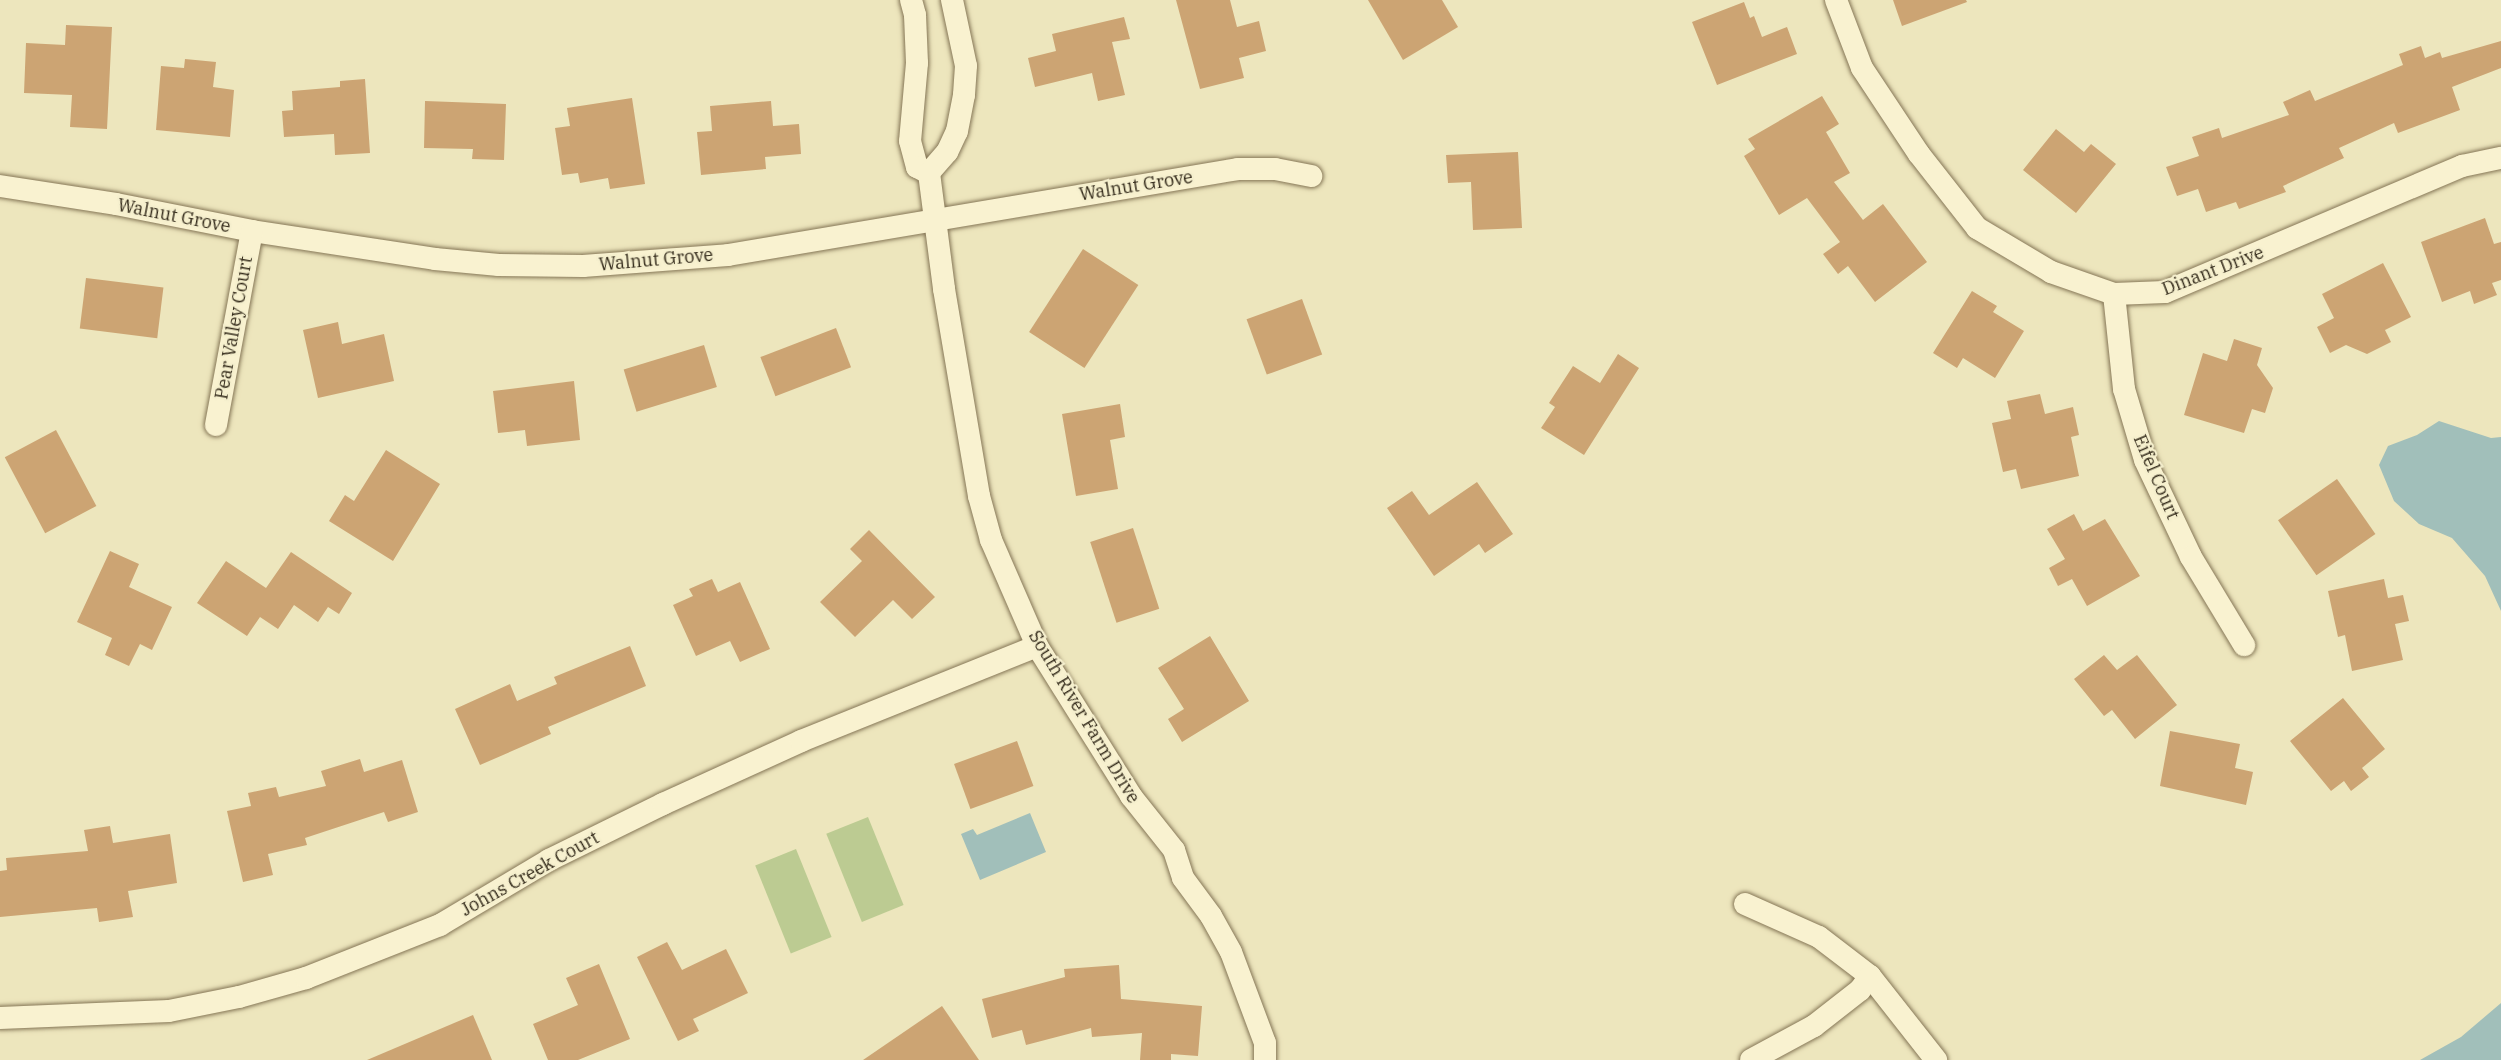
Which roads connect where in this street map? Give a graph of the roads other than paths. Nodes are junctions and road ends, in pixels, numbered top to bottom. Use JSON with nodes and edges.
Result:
{"nodes":[{"id":1,"x":911,"y":0,"type":"edge"},
{"id":2,"x":952,"y":0,"type":"edge"},
{"id":3,"x":1836,"y":0,"type":"edge"},
{"id":4,"x":2501,"y":158,"type":"edge"},
{"id":5,"x":929,"y":173,"type":"junction"},
{"id":6,"x":1311,"y":176,"type":"dead end"},
{"id":7,"x":0,"y":186,"type":"edge"},
{"id":8,"x":936,"y":219,"type":"junction"},
{"id":9,"x":252,"y":231,"type":"junction"},
{"id":10,"x":2114,"y":294,"type":"junction"},
{"id":11,"x":216,"y":425,"type":"dead end"},
{"id":12,"x":2244,"y":645,"type":"dead end"},
{"id":13,"x":1037,"y":646,"type":"junction"},
{"id":14,"x":1745,"y":904,"type":"dead end"},
{"id":15,"x":1870,"y":976,"type":"junction"},
{"id":16,"x":0,"y":1018,"type":"edge"},
{"id":17,"x":1265,"y":1060,"type":"edge"},
{"id":18,"x":1751,"y":1060,"type":"edge"},
{"id":19,"x":1936,"y":1060,"type":"edge"}],
"edges":[{"from":1,"to":5,"type":"street","name":"South River Farm Drive"},
{"from":2,"to":5,"type":"street"},
{"from":3,"to":10,"type":"street","name":"Dinant Drive"},
{"from":4,"to":10,"type":"street","name":"Dinant Drive"},
{"from":5,"to":8,"type":"street","name":"South River Farm Drive"},
{"from":6,"to":8,"type":"street","name":"Walnut Grove"},
{"from":7,"to":9,"type":"street","name":"Walnut Grove"},
{"from":8,"to":9,"type":"street","name":"Walnut Grove"},
{"from":8,"to":13,"type":"street","name":"South River Farm Drive"},
{"from":9,"to":11,"type":"street","name":"Pear Valley Court"},
{"from":10,"to":12,"type":"street","name":"Eifel Court"},
{"from":13,"to":16,"type":"street","name":"Johns Creek Court"},
{"from":13,"to":17,"type":"street","name":"South River Farm Drive"},
{"from":14,"to":15,"type":"street"},
{"from":15,"to":18,"type":"street"},
{"from":15,"to":19,"type":"street"}]}
